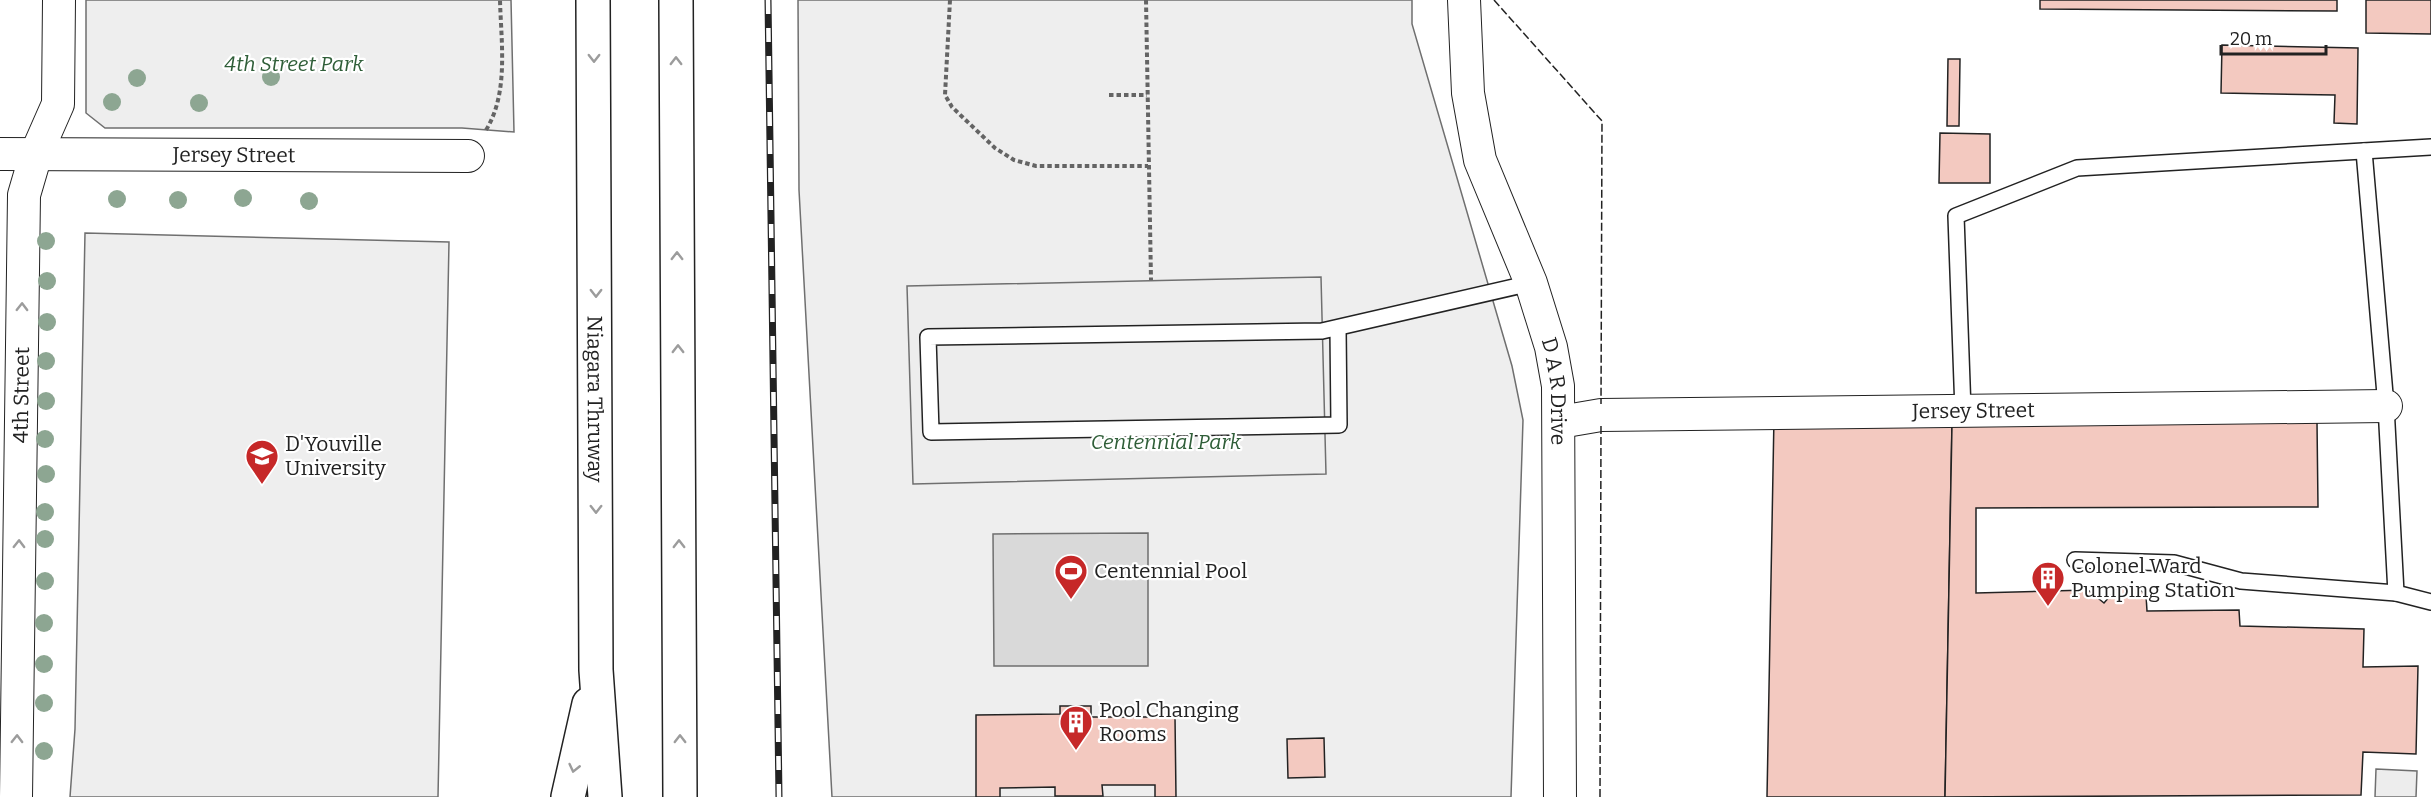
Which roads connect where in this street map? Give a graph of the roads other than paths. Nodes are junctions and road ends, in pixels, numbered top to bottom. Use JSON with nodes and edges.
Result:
{"nodes":[{"id":1,"x":58,"y":0,"type":"edge"},
{"id":2,"x":593,"y":0,"type":"edge"},
{"id":3,"x":676,"y":0,"type":"edge"},
{"id":4,"x":1464,"y":0,"type":"edge"},
{"id":5,"x":2431,"y":147,"type":"edge"},
{"id":6,"x":2364,"y":151,"type":"junction"},
{"id":7,"x":0,"y":154,"type":"edge"},
{"id":8,"x":36,"y":154,"type":"junction"},
{"id":9,"x":468,"y":156,"type":"road end"},
{"id":10,"x":1531,"y":284,"type":"junction"},
{"id":11,"x":1338,"y":328,"type":"junction"},
{"id":12,"x":2386,"y":406,"type":"junction"},
{"id":13,"x":1963,"y":411,"type":"junction"},
{"id":14,"x":1560,"y":422,"type":"junction"},
{"id":15,"x":2075,"y":560,"type":"dead end"},
{"id":16,"x":2396,"y":593,"type":"junction"},
{"id":17,"x":2431,"y":602,"type":"edge"},
{"id":18,"x":597,"y":670,"type":"junction"},
{"id":19,"x":16,"y":797,"type":"edge"},
{"id":20,"x":568,"y":797,"type":"edge"},
{"id":21,"x":605,"y":797,"type":"edge"},
{"id":22,"x":680,"y":797,"type":"edge"},
{"id":23,"x":1560,"y":797,"type":"edge"}],
"edges":[{"from":1,"to":8,"type":"street","name":"4th Street"},
{"from":2,"to":18,"type":"highway","name":"Niagara Thruway","one_way":true},
{"from":22,"to":3,"type":"highway","one_way":true},
{"from":4,"to":10,"type":"street","name":"D A R Drive"},
{"from":5,"to":6,"type":"lane"},
{"from":6,"to":12,"type":"lane"},
{"from":6,"to":13,"type":"lane"},
{"from":7,"to":8,"type":"street","name":"Jersey Street"},
{"from":8,"to":9,"type":"street","name":"Jersey Street"},
{"from":19,"to":8,"type":"street","name":"4th Street","one_way":true},
{"from":10,"to":11,"type":"lane"},
{"from":10,"to":14,"type":"street","name":"D A R Drive"},
{"from":11,"to":11,"type":"lane"},
{"from":12,"to":13,"type":"street","name":"Jersey Street"},
{"from":12,"to":16,"type":"lane"},
{"from":13,"to":14,"type":"street","name":"Jersey Street"},
{"from":14,"to":23,"type":"street","name":"D A R Drive"},
{"from":15,"to":16,"type":"lane"},
{"from":16,"to":17,"type":"lane"},
{"from":18,"to":20,"type":"highway","one_way":true},
{"from":18,"to":21,"type":"highway","name":"Niagara Thruway"}]}
